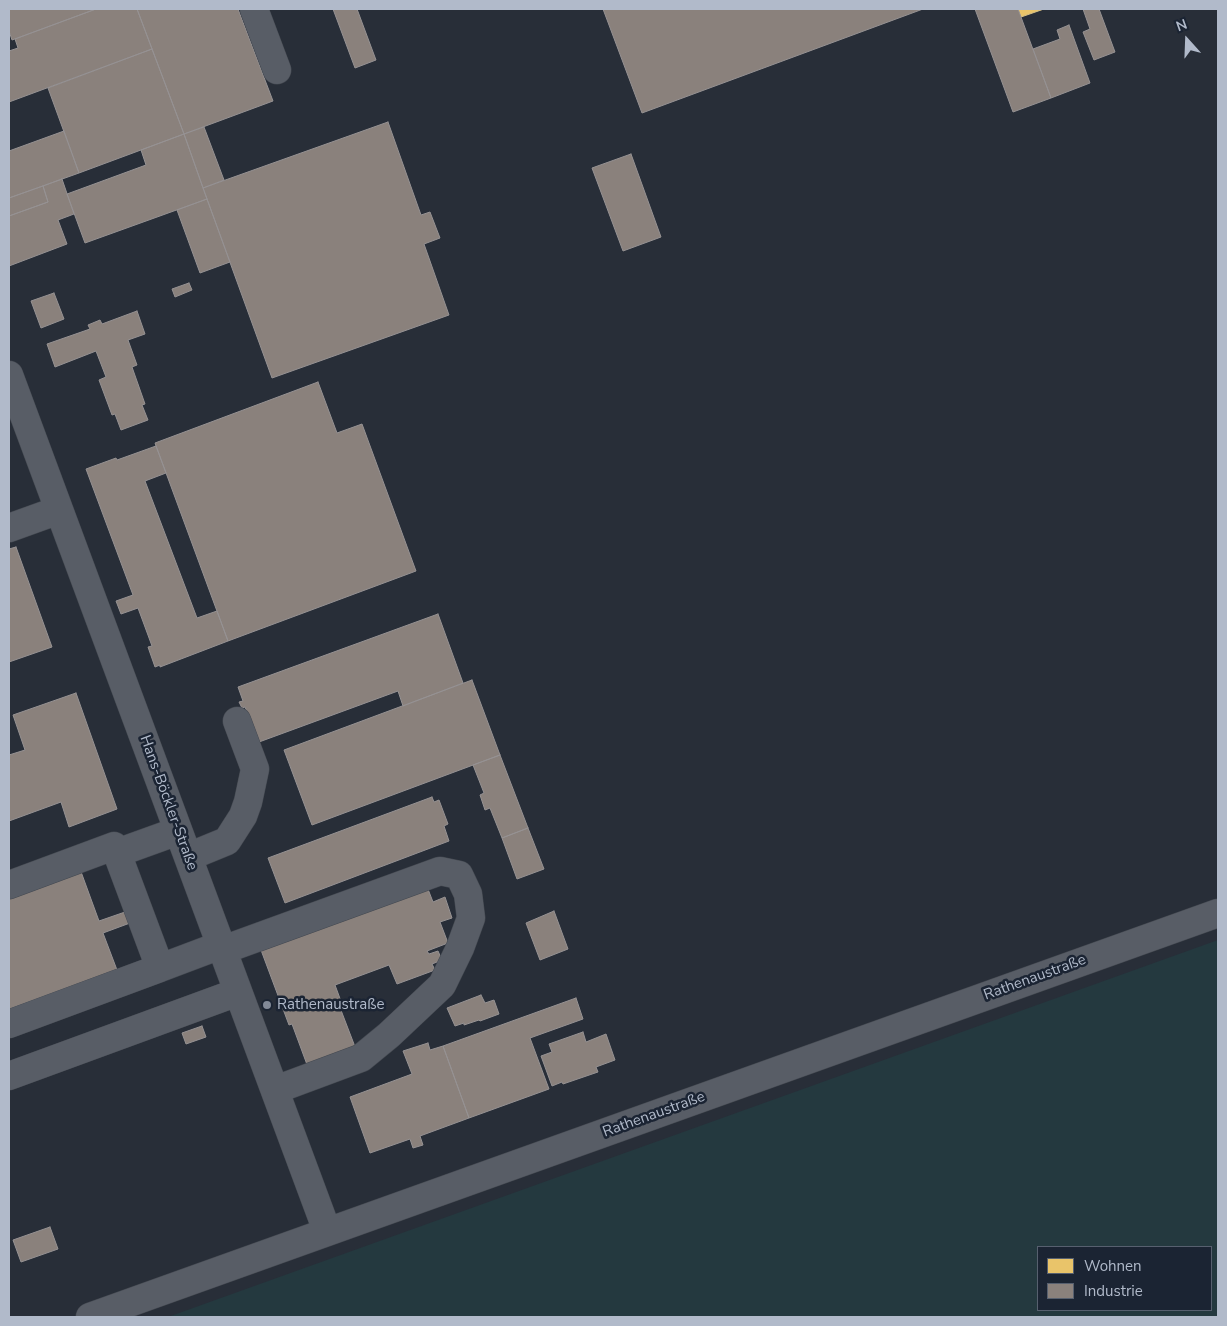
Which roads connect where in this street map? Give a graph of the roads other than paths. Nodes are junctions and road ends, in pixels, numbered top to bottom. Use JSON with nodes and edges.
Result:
{"nodes":[{"id":1,"x":254,"y":9,"type":"edge"},
{"id":2,"x":277,"y":70,"type":"dead end"},
{"id":3,"x":9,"y":374,"type":"edge"},
{"id":4,"x":59,"y":510,"type":"junction"},
{"id":5,"x":9,"y":528,"type":"edge"},
{"id":6,"x":237,"y":721,"type":"dead end"},
{"id":7,"x":178,"y":831,"type":"junction"},
{"id":8,"x":117,"y":853,"type":"junction"},
{"id":9,"x":188,"y":857,"type":"junction"},
{"id":10,"x":9,"y":885,"type":"edge"},
{"id":11,"x":1218,"y":913,"type":"edge"},
{"id":12,"x":222,"y":947,"type":"junction"},
{"id":13,"x":160,"y":968,"type":"junction"},
{"id":14,"x":238,"y":992,"type":"junction"},
{"id":15,"x":9,"y":1024,"type":"edge"},
{"id":16,"x":9,"y":1076,"type":"edge"},
{"id":17,"x":275,"y":1090,"type":"junction"},
{"id":18,"x":327,"y":1231,"type":"junction"},
{"id":19,"x":90,"y":1317,"type":"edge"}],
"edges":[{"from":1,"to":2,"type":"street"},
{"from":3,"to":4,"type":"street","name":"Hans-Böckler-Straße"},
{"from":4,"to":5,"type":"street"},
{"from":4,"to":7,"type":"street","name":"Hans-Böckler-Straße"},
{"from":6,"to":9,"type":"street"},
{"from":7,"to":8,"type":"street"},
{"from":7,"to":9,"type":"street","name":"Hans-Böckler-Straße"},
{"from":8,"to":10,"type":"street"},
{"from":8,"to":13,"type":"street"},
{"from":9,"to":12,"type":"street","name":"Hans-Böckler-Straße"},
{"from":11,"to":18,"type":"street","name":"Rathenaustraße"},
{"from":12,"to":13,"type":"street"},
{"from":12,"to":14,"type":"street","name":"Hans-Böckler-Straße"},
{"from":12,"to":17,"type":"street"},
{"from":13,"to":15,"type":"street"},
{"from":14,"to":16,"type":"street"},
{"from":14,"to":17,"type":"street","name":"Hans-Böckler-Straße"},
{"from":17,"to":18,"type":"street","name":"Hans-Böckler-Straße"},
{"from":18,"to":19,"type":"street","name":"Rathenaustraße"}]}
